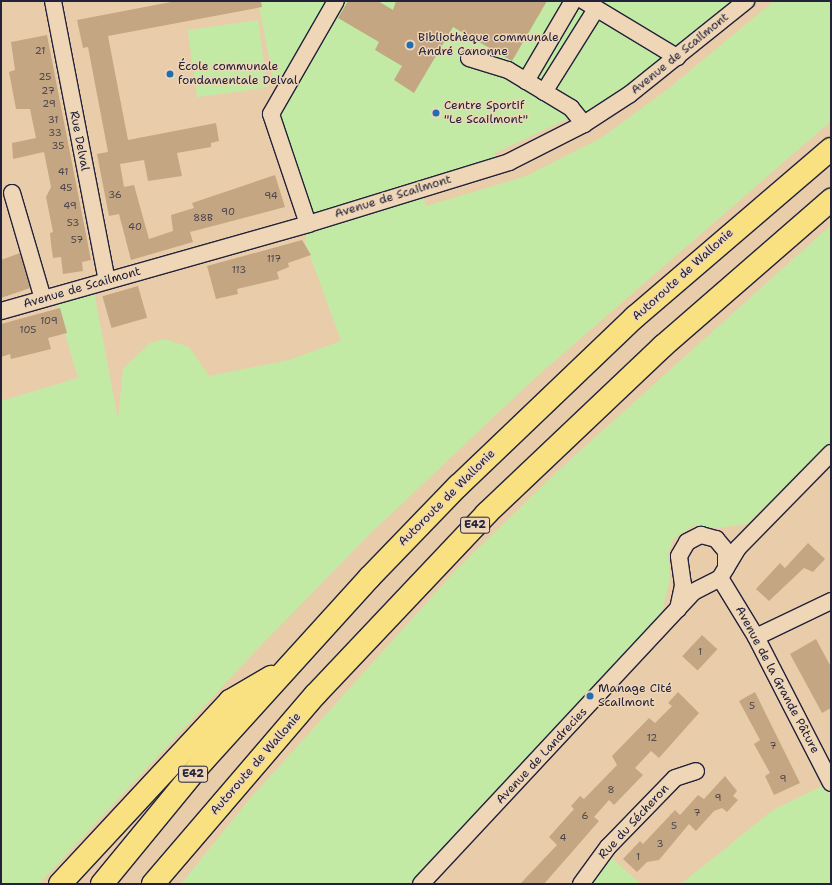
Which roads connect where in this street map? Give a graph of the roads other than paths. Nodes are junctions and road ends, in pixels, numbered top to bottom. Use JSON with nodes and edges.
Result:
{"nodes":[{"id":1,"x":53,"y":1,"type":"edge"},
{"id":2,"x":336,"y":1,"type":"edge"},
{"id":3,"x":573,"y":1,"type":"edge"},
{"id":4,"x":746,"y":1,"type":"edge"},
{"id":5,"x":590,"y":5,"type":"edge"},
{"id":6,"x":678,"y":57,"type":"junction"},
{"id":7,"x":469,"y":58,"type":"dead end"},
{"id":8,"x":526,"y":81,"type":"junction"},
{"id":9,"x":544,"y":92,"type":"junction"},
{"id":10,"x":584,"y":124,"type":"junction"},
{"id":11,"x":831,"y":149,"type":"edge"},
{"id":12,"x":12,"y":193,"type":"dead end"},
{"id":13,"x":831,"y":200,"type":"edge"},
{"id":14,"x":308,"y":224,"type":"junction"},
{"id":15,"x":106,"y":281,"type":"junction"},
{"id":16,"x":43,"y":299,"type":"junction"},
{"id":17,"x":1,"y":312,"type":"edge"},
{"id":18,"x":831,"y":453,"type":"edge"},
{"id":19,"x":752,"y":533,"type":"junction"},
{"id":20,"x":716,"y":539,"type":"junction"},
{"id":21,"x":682,"y":571,"type":"junction"},
{"id":22,"x":717,"y":578,"type":"junction"},
{"id":23,"x":831,"y":601,"type":"edge"},
{"id":24,"x":678,"y":608,"type":"junction"},
{"id":25,"x":756,"y":637,"type":"junction"},
{"id":26,"x":287,"y":667,"type":"junction"},
{"id":27,"x":696,"y":771,"type":"dead end"},
{"id":28,"x":831,"y":783,"type":"edge"},
{"id":29,"x":60,"y":884,"type":"edge"},
{"id":30,"x":102,"y":884,"type":"edge"},
{"id":31,"x":153,"y":884,"type":"edge"},
{"id":32,"x":421,"y":884,"type":"edge"},
{"id":33,"x":581,"y":884,"type":"edge"}],
"edges":[{"from":1,"to":15,"type":"street","name":"Rue Delval"},
{"from":2,"to":14,"type":"street"},
{"from":3,"to":8,"type":"street"},
{"from":4,"to":6,"type":"street","name":"Avenue de Scailmont"},
{"from":5,"to":6,"type":"street"},
{"from":5,"to":9,"type":"street"},
{"from":6,"to":10,"type":"street","name":"Avenue de Scailmont"},
{"from":7,"to":8,"type":"street"},
{"from":8,"to":9,"type":"street"},
{"from":9,"to":10,"type":"street"},
{"from":10,"to":14,"type":"street","name":"Avenue de Scailmont"},
{"from":11,"to":26,"type":"highway","name":"Autoroute de Wallonie","number":"E42"},
{"from":12,"to":16,"type":"street"},
{"from":13,"to":31,"type":"highway","name":"Autoroute de Wallonie","number":"E42"},
{"from":14,"to":15,"type":"street","name":"Avenue de Scailmont"},
{"from":15,"to":16,"type":"street","name":"Avenue de Scailmont"},
{"from":16,"to":17,"type":"street","name":"Avenue de Scailmont"},
{"from":18,"to":19,"type":"street"},
{"from":19,"to":20,"type":"street"},
{"from":19,"to":22,"type":"street"},
{"from":20,"to":21,"type":"street"},
{"from":20,"to":22,"type":"street"},
{"from":21,"to":22,"type":"street"},
{"from":21,"to":24,"type":"street"},
{"from":22,"to":24,"type":"street","name":"Avenue de Landrecies"},
{"from":22,"to":25,"type":"street","name":"Avenue de la Grande Pâture"},
{"from":23,"to":25,"type":"street"},
{"from":24,"to":32,"type":"street","name":"Avenue de Landrecies"},
{"from":25,"to":28,"type":"street","name":"Avenue de la Grande Pâture"},
{"from":26,"to":29,"type":"highway"},
{"from":26,"to":30,"type":"highway","name":"Autoroute de Wallonie","number":"E42"},
{"from":27,"to":33,"type":"street","name":"Rue du Sécheron"}]}
